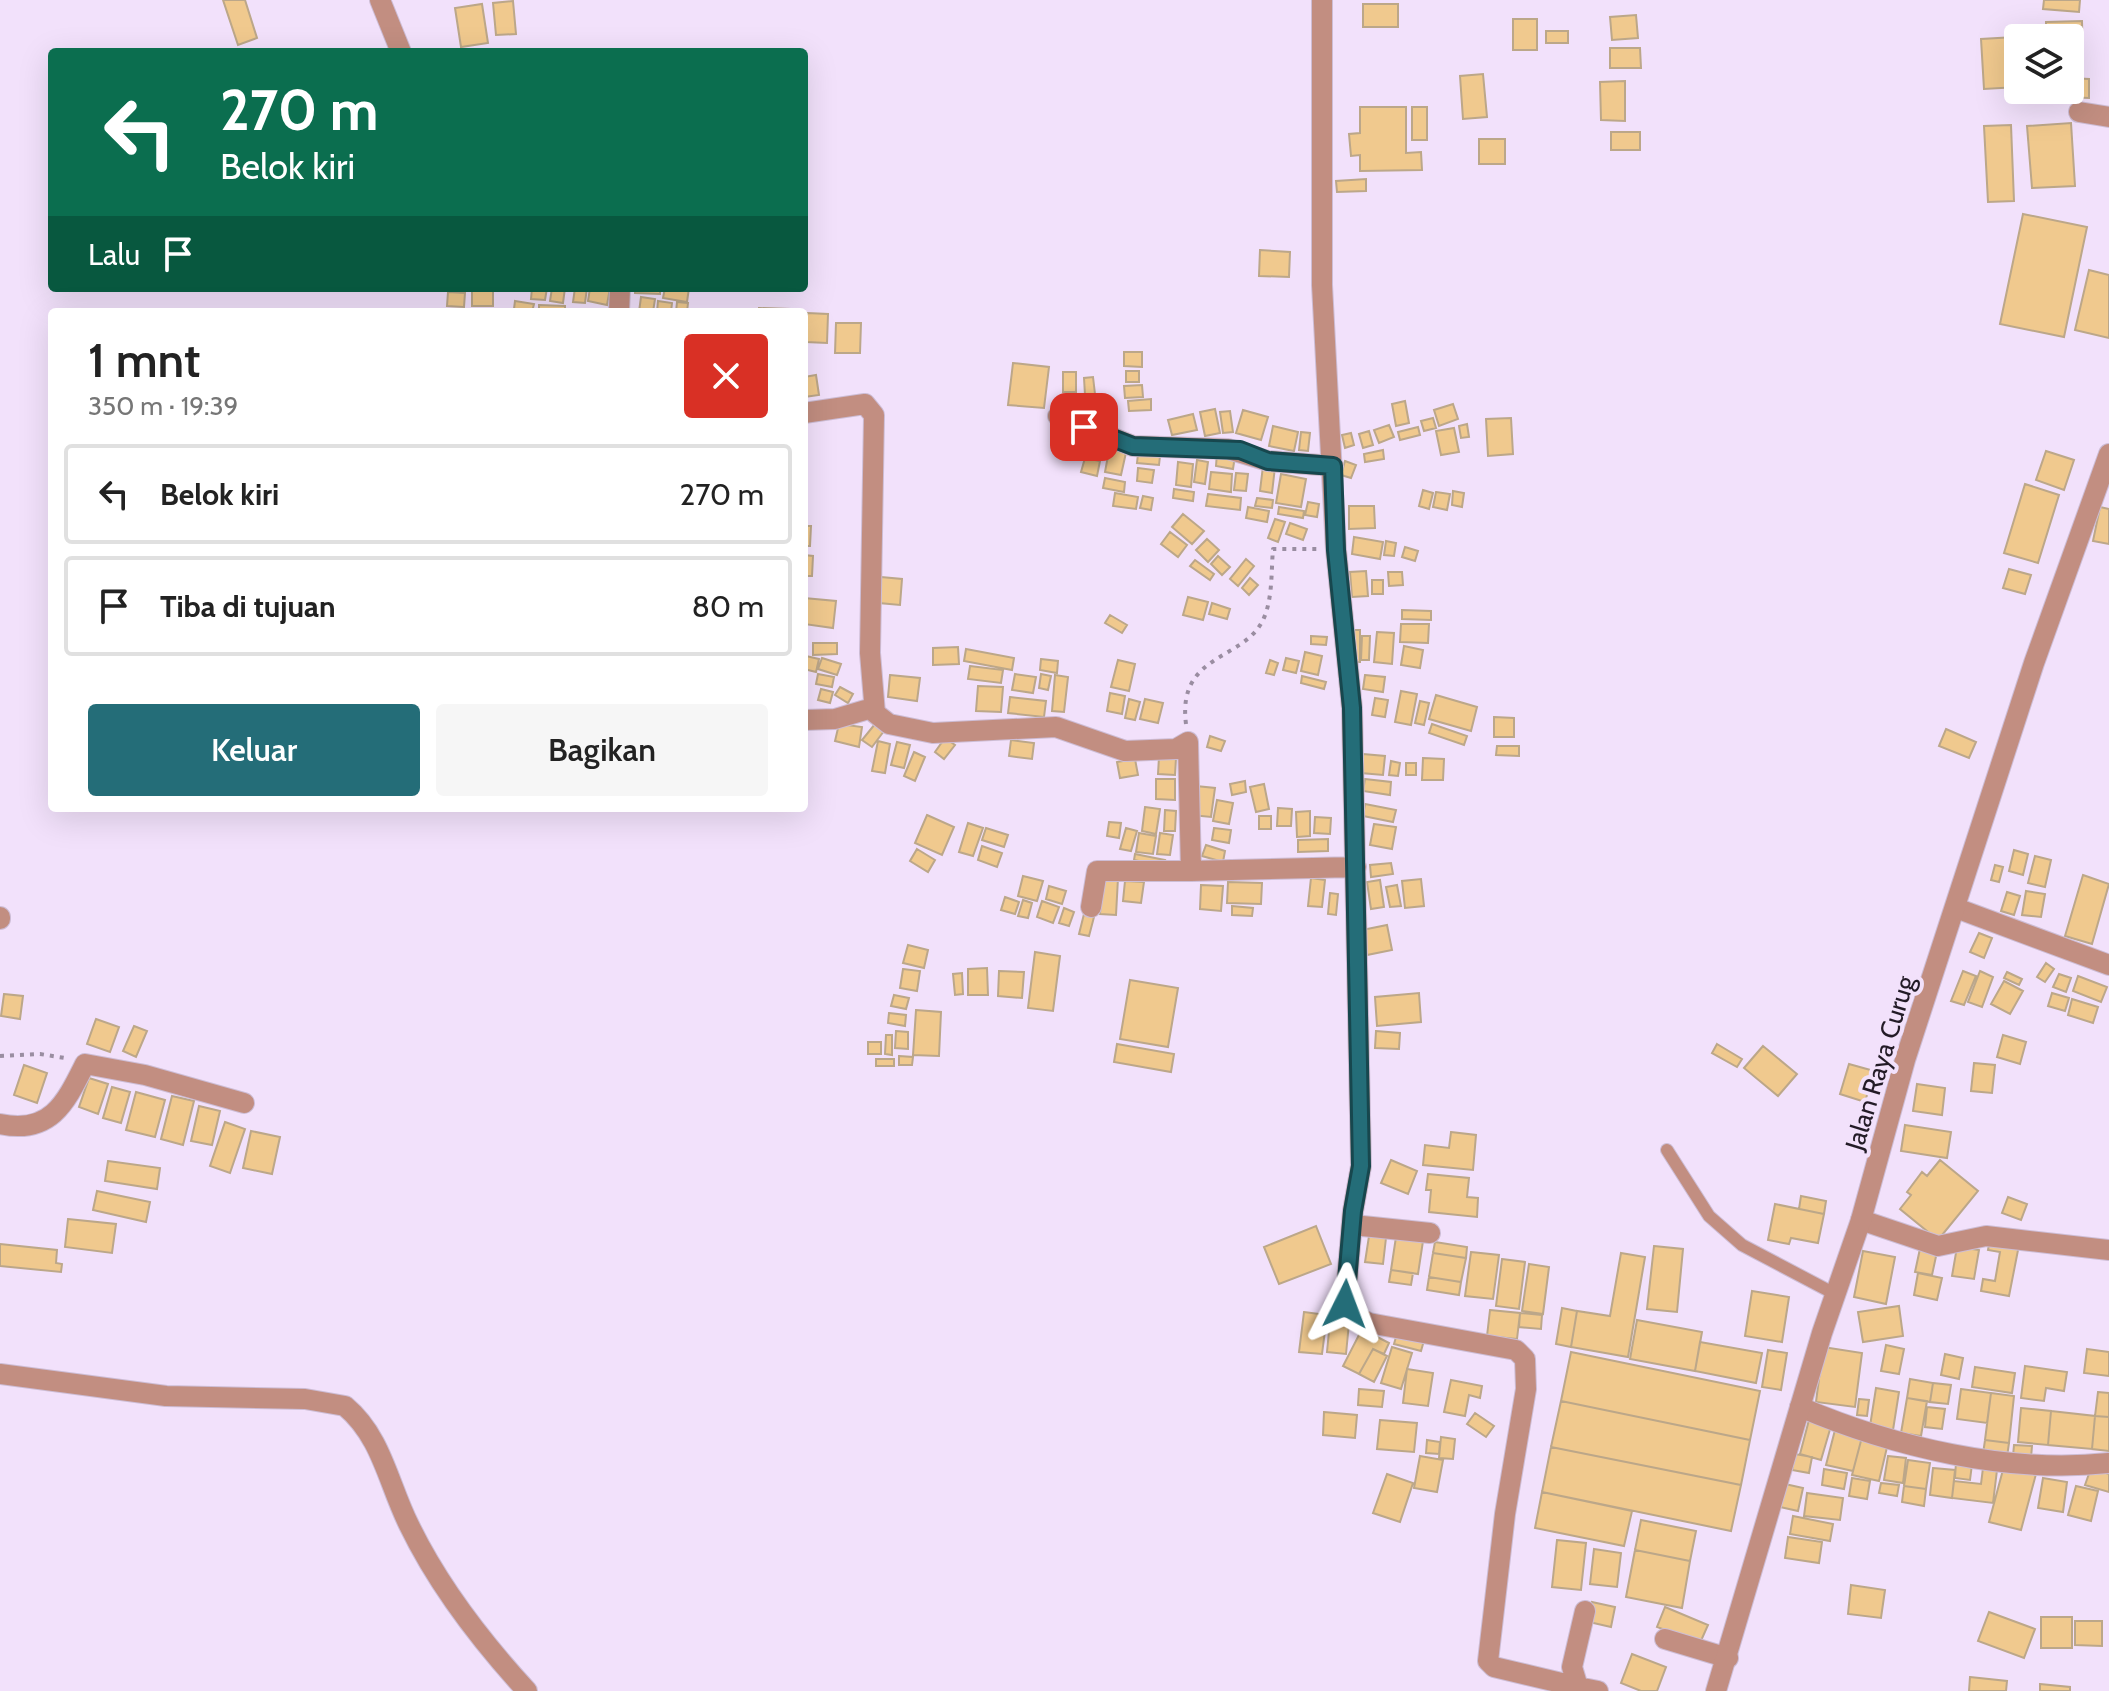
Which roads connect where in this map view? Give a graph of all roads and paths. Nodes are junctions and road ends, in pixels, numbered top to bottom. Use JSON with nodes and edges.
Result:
{"nodes":[{"id":1,"x":380,"y":0,"type":"edge"},
{"id":2,"x":1322,"y":0,"type":"edge"},
{"id":3,"x":399,"y":48,"type":"edge"},
{"id":4,"x":2079,"y":112,"type":"dead end"},
{"id":5,"x":2109,"y":117,"type":"edge"},
{"id":6,"x":808,"y":412,"type":"edge"},
{"id":7,"x":1058,"y":416,"type":"dead end"},
{"id":8,"x":2109,"y":454,"type":"edge"},
{"id":9,"x":1333,"y":466,"type":"junction"},
{"id":10,"x":1336,"y":550,"type":"junction"},
{"id":11,"x":872,"y":708,"type":"junction"},
{"id":12,"x":808,"y":720,"type":"edge"},
{"id":13,"x":1188,"y":742,"type":"junction"},
{"id":14,"x":1356,"y":867,"type":"junction"},
{"id":15,"x":1191,"y":871,"type":"junction"},
{"id":16,"x":1091,"y":907,"type":"dead end"},
{"id":17,"x":1956,"y":908,"type":"junction"},
{"id":18,"x":2109,"y":965,"type":"edge"},
{"id":19,"x":0,"y":1056,"type":"edge"},
{"id":20,"x":85,"y":1064,"type":"junction"},
{"id":21,"x":244,"y":1103,"type":"dead end"},
{"id":22,"x":0,"y":1124,"type":"edge"},
{"id":23,"x":1667,"y":1150,"type":"dead end"},
{"id":24,"x":1861,"y":1220,"type":"junction"},
{"id":25,"x":1353,"y":1225,"type":"junction"},
{"id":26,"x":1430,"y":1233,"type":"dead end"},
{"id":27,"x":2109,"y":1250,"type":"edge"},
{"id":28,"x":1835,"y":1294,"type":"junction"},
{"id":29,"x":0,"y":1374,"type":"edge"},
{"id":30,"x":1800,"y":1407,"type":"junction"},
{"id":31,"x":2109,"y":1463,"type":"edge"},
{"id":32,"x":1585,"y":1611,"type":"dead end"},
{"id":33,"x":1665,"y":1639,"type":"dead end"},
{"id":34,"x":1728,"y":1658,"type":"junction"},
{"id":35,"x":1588,"y":1689,"type":"edge"},
{"id":36,"x":527,"y":1691,"type":"edge"},
{"id":37,"x":1716,"y":1691,"type":"edge"}],
"edges":[{"from":1,"to":3,"type":"street"},
{"from":2,"to":9,"type":"street"},
{"from":4,"to":5,"type":"street"},
{"from":6,"to":11,"type":"street"},
{"from":7,"to":9,"type":"street"},
{"from":8,"to":17,"type":"street","name":"Jalan Raya Curug"},
{"from":9,"to":10,"type":"street"},
{"from":10,"to":13,"type":"path"},
{"from":10,"to":14,"type":"street"},
{"from":11,"to":12,"type":"street"},
{"from":11,"to":13,"type":"street"},
{"from":13,"to":15,"type":"street"},
{"from":14,"to":15,"type":"street"},
{"from":14,"to":25,"type":"street"},
{"from":15,"to":16,"type":"street"},
{"from":17,"to":18,"type":"street"},
{"from":17,"to":24,"type":"street","name":"Jalan Raya Curug"},
{"from":19,"to":20,"type":"path"},
{"from":20,"to":21,"type":"street"},
{"from":20,"to":22,"type":"street"},
{"from":23,"to":28,"type":"lane"},
{"from":24,"to":27,"type":"street"},
{"from":24,"to":28,"type":"street","name":"Jalan Raya Curug"},
{"from":25,"to":26,"type":"street"},
{"from":25,"to":35,"type":"street"},
{"from":28,"to":30,"type":"street","name":"Jalan Raya Curug"},
{"from":29,"to":36,"type":"street"},
{"from":30,"to":31,"type":"street"},
{"from":30,"to":34,"type":"street","name":"Jalan Raya Curug"},
{"from":32,"to":35,"type":"street"},
{"from":33,"to":34,"type":"street"},
{"from":34,"to":37,"type":"street","name":"Jalan Raya Curug"}]}
